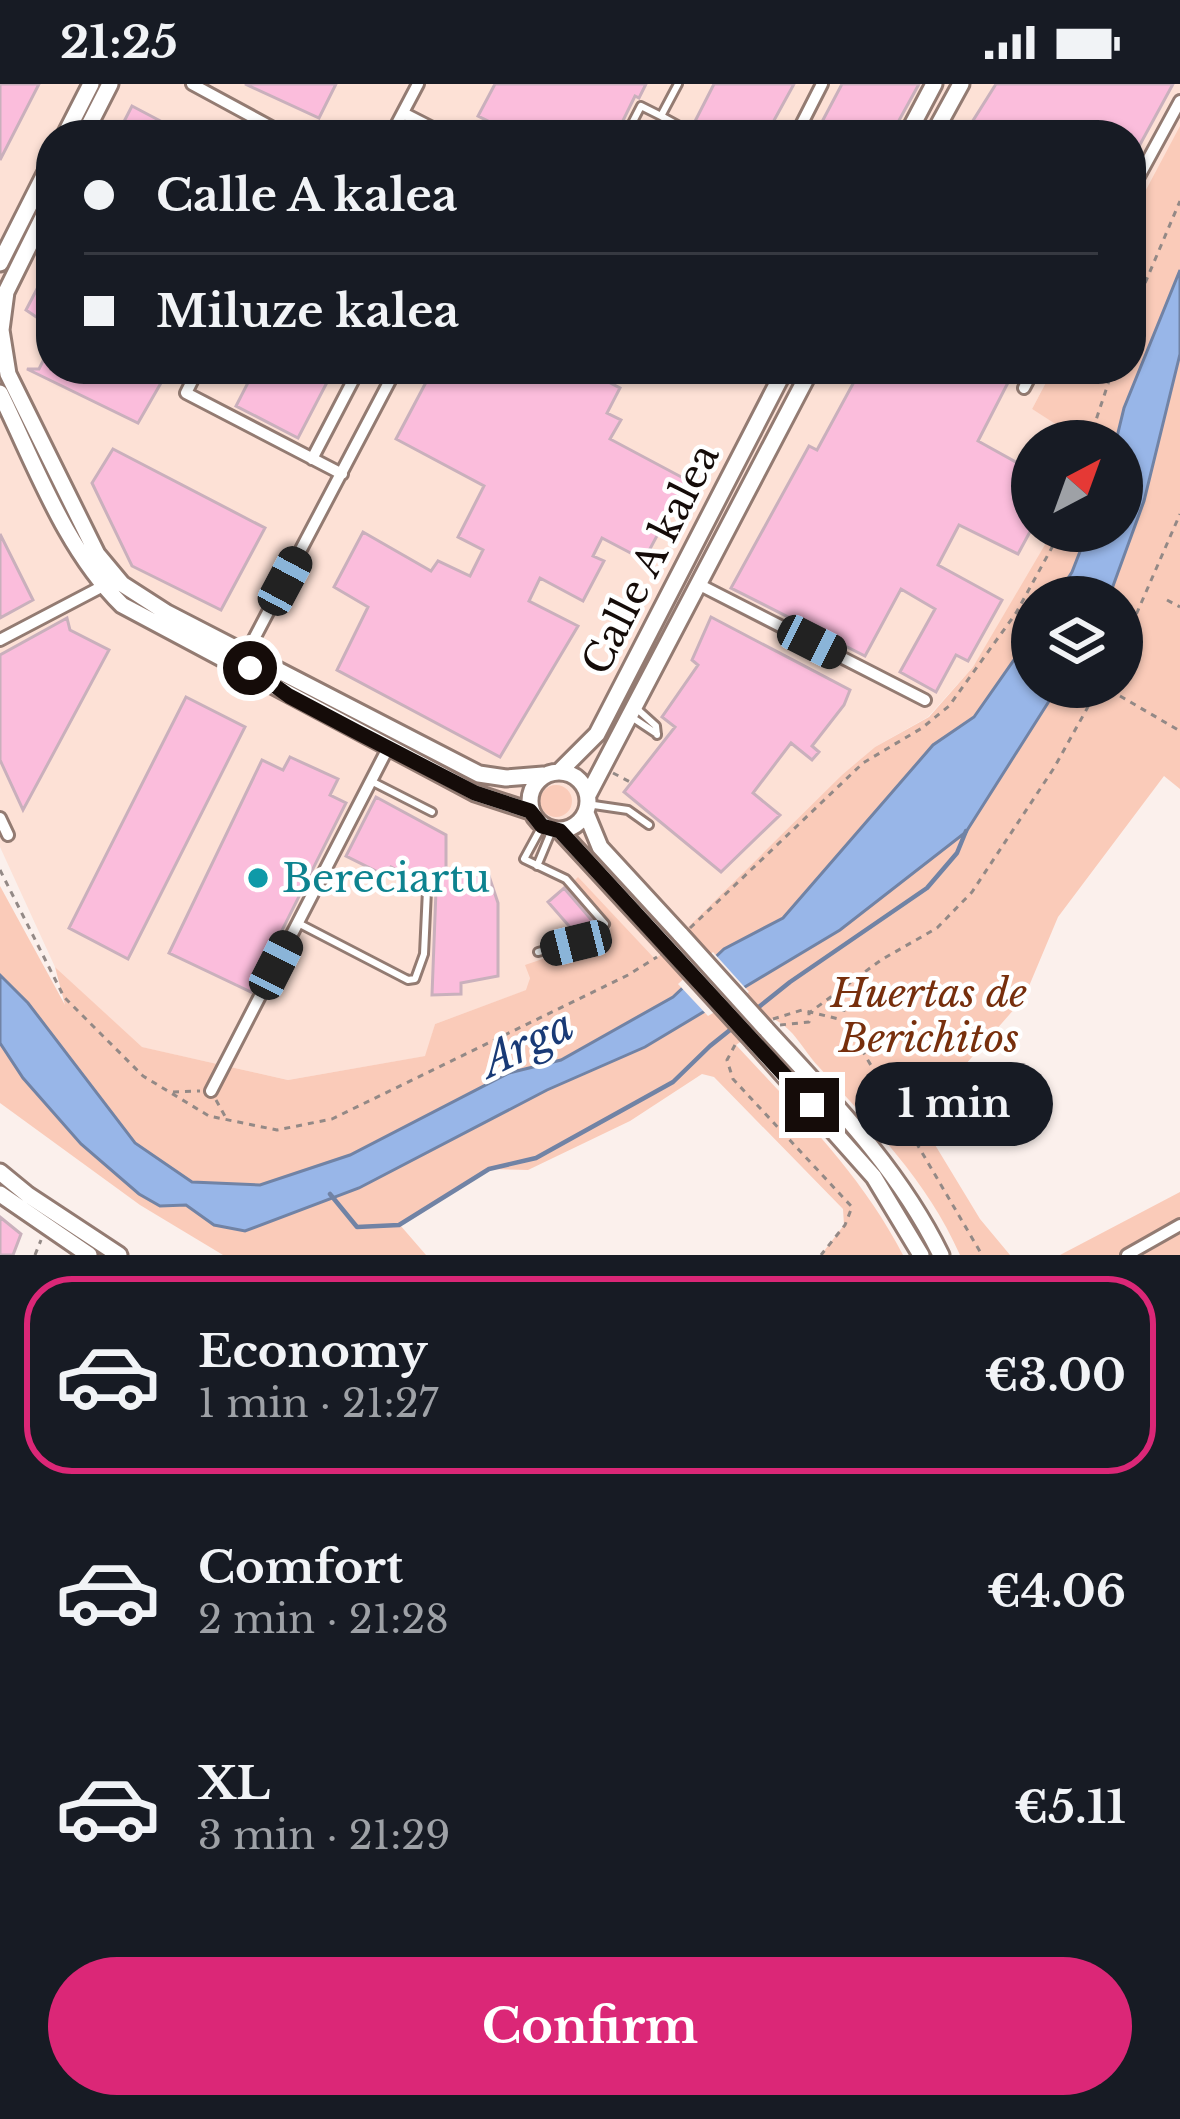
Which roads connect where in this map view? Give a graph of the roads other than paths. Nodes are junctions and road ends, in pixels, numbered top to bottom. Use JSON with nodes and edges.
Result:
{"nodes":[{"id":1,"x":94,"y":84,"type":"edge"},
{"id":2,"x":110,"y":84,"type":"edge"},
{"id":3,"x":192,"y":84,"type":"edge"},
{"id":4,"x":418,"y":84,"type":"edge"},
{"id":5,"x":678,"y":84,"type":"edge"},
{"id":6,"x":822,"y":84,"type":"edge"},
{"id":7,"x":934,"y":84,"type":"edge"},
{"id":8,"x":961,"y":84,"type":"edge"},
{"id":9,"x":1180,"y":101,"type":"edge"},
{"id":10,"x":403,"y":112,"type":"junction"},
{"id":11,"x":661,"y":116,"type":"junction"},
{"id":12,"x":72,"y":120,"type":"edge"},
{"id":13,"x":92,"y":120,"type":"edge"},
{"id":14,"x":258,"y":120,"type":"edge"},
{"id":15,"x":399,"y":120,"type":"edge"},
{"id":16,"x":418,"y":120,"type":"edge"},
{"id":17,"x":634,"y":120,"type":"edge"},
{"id":18,"x":668,"y":120,"type":"edge"},
{"id":19,"x":804,"y":120,"type":"edge"},
{"id":20,"x":915,"y":120,"type":"edge"},
{"id":21,"x":941,"y":120,"type":"edge"},
{"id":22,"x":1146,"y":163,"type":"edge"},
{"id":23,"x":36,"y":192,"type":"edge"},
{"id":24,"x":36,"y":231,"type":"edge"},
{"id":25,"x":0,"y":263,"type":"edge"},
{"id":26,"x":190,"y":384,"type":"edge"},
{"id":27,"x":351,"y":384,"type":"edge"},
{"id":28,"x":388,"y":384,"type":"edge"},
{"id":29,"x":777,"y":384,"type":"edge"},
{"id":30,"x":797,"y":384,"type":"edge"},
{"id":31,"x":803,"y":384,"type":"edge"},
{"id":32,"x":1026,"y":384,"type":"edge"},
{"id":33,"x":1024,"y":388,"type":"dead end"},
{"id":34,"x":0,"y":393,"type":"edge"},
{"id":35,"x":796,"y":396,"type":"junction"},
{"id":36,"x":312,"y":460,"type":"junction"},
{"id":37,"x":342,"y":474,"type":"junction"},
{"id":38,"x":700,"y":585,"type":"junction"},
{"id":39,"x":103,"y":586,"type":"junction"},
{"id":40,"x":0,"y":640,"type":"edge"},
{"id":41,"x":205,"y":652,"type":"junction"},
{"id":42,"x":247,"y":652,"type":"junction"},
{"id":43,"x":289,"y":696,"type":"junction"},
{"id":44,"x":925,"y":700,"type":"dead end"},
{"id":45,"x":388,"y":748,"type":"junction"},
{"id":46,"x":560,"y":771,"type":"junction"},
{"id":47,"x":543,"y":775,"type":"junction"},
{"id":48,"x":371,"y":782,"type":"junction"},
{"id":49,"x":587,"y":804,"type":"junction"},
{"id":50,"x":530,"y":811,"type":"junction"},
{"id":51,"x":432,"y":812,"type":"dead end"},
{"id":52,"x":0,"y":818,"type":"edge"},
{"id":53,"x":650,"y":824,"type":"dead end"},
{"id":54,"x":552,"y":829,"type":"junction"},
{"id":55,"x":8,"y":835,"type":"dead end"},
{"id":56,"x":537,"y":866,"type":"junction"},
{"id":57,"x":427,"y":890,"type":"dead end"},
{"id":58,"x":298,"y":922,"type":"junction"},
{"id":59,"x":538,"y":952,"type":"dead end"},
{"id":60,"x":767,"y":1029,"type":"junction"},
{"id":61,"x":211,"y":1091,"type":"dead end"},
{"id":62,"x":0,"y":1172,"type":"edge"},
{"id":63,"x":0,"y":1194,"type":"edge"},
{"id":64,"x":1180,"y":1225,"type":"edge"},
{"id":65,"x":89,"y":1255,"type":"edge"},
{"id":66,"x":119,"y":1255,"type":"edge"},
{"id":67,"x":921,"y":1255,"type":"edge"},
{"id":68,"x":941,"y":1255,"type":"edge"},
{"id":69,"x":1127,"y":1255,"type":"edge"}],
"edges":[{"from":1,"to":12,"type":"main road"},
{"from":2,"to":13,"type":"main road"},
{"from":3,"to":14,"type":"street"},
{"from":4,"to":10,"type":"street"},
{"from":5,"to":11,"type":"lane"},
{"from":6,"to":19,"type":"street"},
{"from":7,"to":20,"type":"main road"},
{"from":8,"to":21,"type":"main road"},
{"from":9,"to":22,"type":"street"},
{"from":10,"to":15,"type":"street"},
{"from":10,"to":16,"type":"street"},
{"from":11,"to":17,"type":"lane"},
{"from":11,"to":18,"type":"lane"},
{"from":23,"to":25,"type":"main road"},
{"from":24,"to":42,"type":"main road"},
{"from":26,"to":36,"type":"street"},
{"from":27,"to":36,"type":"street"},
{"from":28,"to":37,"type":"street"},
{"from":29,"to":46,"type":"main road","name":"Calle A kalea"},
{"from":30,"to":35,"type":"main road"},
{"from":31,"to":35,"type":"main road"},
{"from":32,"to":33,"type":"street"},
{"from":34,"to":39,"type":"main road"},
{"from":35,"to":38,"type":"main road"},
{"from":36,"to":37,"type":"street"},
{"from":37,"to":42,"type":"street"},
{"from":38,"to":44,"type":"street"},
{"from":38,"to":49,"type":"main road"},
{"from":39,"to":40,"type":"street"},
{"from":39,"to":41,"type":"main road"},
{"from":41,"to":42,"type":"main road"},
{"from":41,"to":43,"type":"main road"},
{"from":42,"to":43,"type":"main road"},
{"from":42,"to":47,"type":"main road"},
{"from":43,"to":45,"type":"main road"},
{"from":45,"to":48,"type":"street"},
{"from":45,"to":50,"type":"main road"},
{"from":46,"to":47,"type":"main road"},
{"from":46,"to":49,"type":"main road"},
{"from":47,"to":50,"type":"main road"},
{"from":48,"to":51,"type":"lane"},
{"from":48,"to":58,"type":"street"},
{"from":49,"to":53,"type":"lane"},
{"from":49,"to":54,"type":"main road"},
{"from":49,"to":60,"type":"main road","bridge":true},
{"from":50,"to":54,"type":"main road"},
{"from":52,"to":55,"type":"street"},
{"from":54,"to":56,"type":"lane"},
{"from":54,"to":56,"type":"lane"},
{"from":54,"to":60,"type":"main road","bridge":true},
{"from":56,"to":59,"type":"lane"},
{"from":57,"to":58,"type":"lane"},
{"from":58,"to":61,"type":"street"},
{"from":60,"to":67,"type":"main road"},
{"from":60,"to":68,"type":"main road"},
{"from":62,"to":66,"type":"main road"},
{"from":63,"to":65,"type":"main road"},
{"from":64,"to":69,"type":"street"}]}
